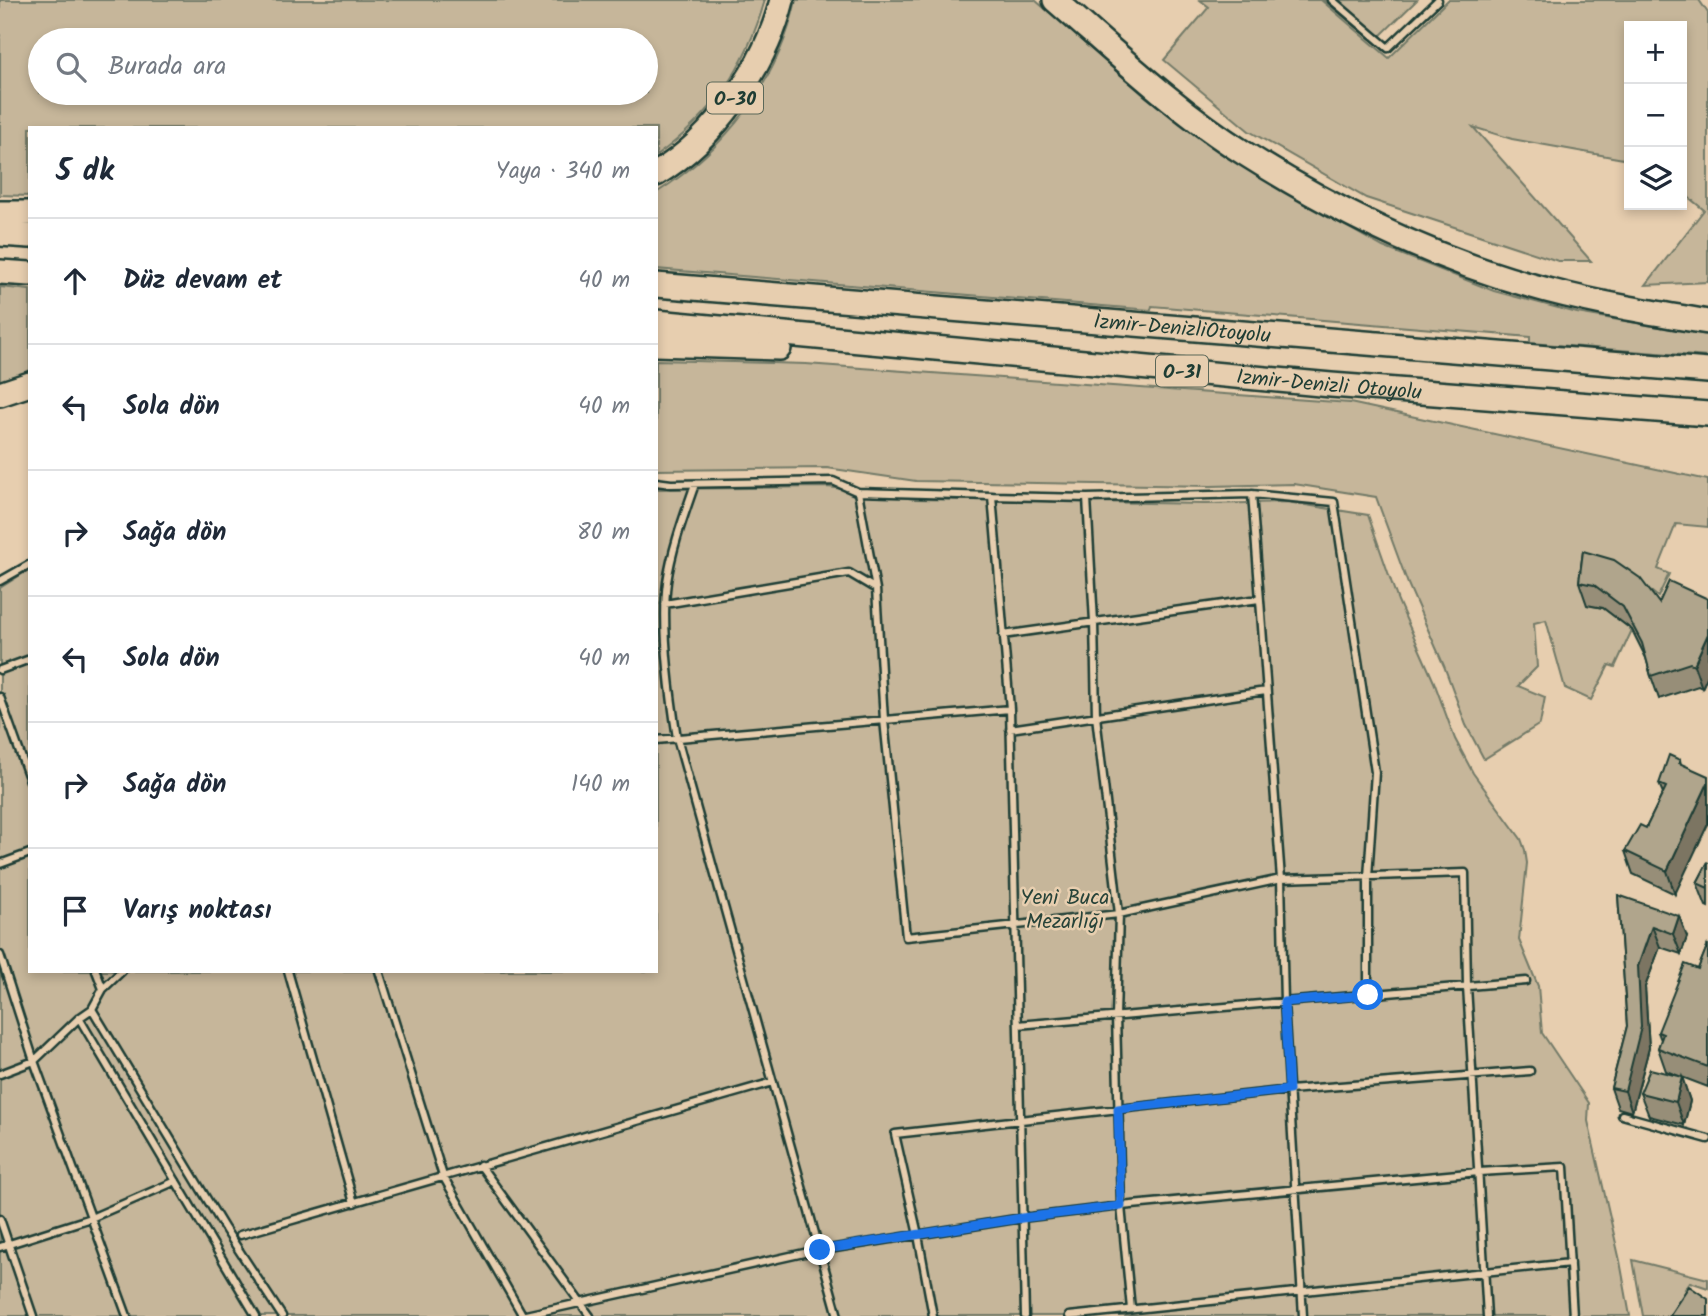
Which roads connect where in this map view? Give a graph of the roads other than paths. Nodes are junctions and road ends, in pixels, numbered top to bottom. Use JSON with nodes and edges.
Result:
{"nodes":[{"id":1,"x":782,"y":0,"type":"edge"},
{"id":2,"x":1055,"y":0,"type":"edge"},
{"id":3,"x":1332,"y":0,"type":"edge"},
{"id":4,"x":1438,"y":0,"type":"edge"},
{"id":5,"x":658,"y":173,"type":"edge"},
{"id":6,"x":0,"y":213,"type":"edge"},
{"id":7,"x":28,"y":213,"type":"edge"},
{"id":8,"x":0,"y":234,"type":"edge"},
{"id":9,"x":28,"y":236,"type":"edge"},
{"id":10,"x":0,"y":272,"type":"edge"},
{"id":11,"x":28,"y":274,"type":"edge"},
{"id":12,"x":658,"y":285,"type":"edge"},
{"id":13,"x":658,"y":322,"type":"edge"},
{"id":14,"x":1708,"y":322,"type":"edge"},
{"id":15,"x":658,"y":344,"type":"edge"},
{"id":16,"x":950,"y":348,"type":"junction"},
{"id":17,"x":1708,"y":371,"type":"edge"},
{"id":18,"x":28,"y":385,"type":"edge"},
{"id":19,"x":0,"y":394,"type":"edge"},
{"id":20,"x":1708,"y":414,"type":"edge"},
{"id":21,"x":658,"y":482,"type":"edge"},
{"id":22,"x":695,"y":484,"type":"junction"},
{"id":23,"x":858,"y":492,"type":"junction"},
{"id":24,"x":1252,"y":494,"type":"junction"},
{"id":25,"x":992,"y":496,"type":"junction"},
{"id":26,"x":1087,"y":498,"type":"junction"},
{"id":27,"x":28,"y":565,"type":"edge"},
{"id":28,"x":0,"y":581,"type":"edge"},
{"id":29,"x":876,"y":589,"type":"junction"},
{"id":30,"x":1259,"y":599,"type":"junction"},
{"id":31,"x":665,"y":604,"type":"junction"},
{"id":32,"x":1094,"y":622,"type":"junction"},
{"id":33,"x":1003,"y":635,"type":"junction"},
{"id":34,"x":28,"y":660,"type":"edge"},
{"id":35,"x":0,"y":670,"type":"edge"},
{"id":36,"x":1266,"y":691,"type":"junction"},
{"id":37,"x":0,"y":697,"type":"edge"},
{"id":38,"x":1010,"y":709,"type":"junction"},
{"id":39,"x":1096,"y":716,"type":"junction"},
{"id":40,"x":884,"y":720,"type":"junction"},
{"id":41,"x":1010,"y":729,"type":"junction"},
{"id":42,"x":677,"y":738,"type":"junction"},
{"id":43,"x":658,"y":740,"type":"edge"},
{"id":44,"x":28,"y":775,"type":"edge"},
{"id":45,"x":28,"y":854,"type":"edge"},
{"id":46,"x":0,"y":864,"type":"edge"},
{"id":47,"x":1368,"y":877,"type":"junction"},
{"id":48,"x":1280,"y":880,"type":"junction"},
{"id":49,"x":1119,"y":914,"type":"junction"},
{"id":50,"x":1015,"y":926,"type":"junction"},
{"id":51,"x":0,"y":956,"type":"edge"},
{"id":52,"x":97,"y":973,"type":"edge"},
{"id":53,"x":120,"y":973,"type":"edge"},
{"id":54,"x":289,"y":973,"type":"edge"},
{"id":55,"x":380,"y":973,"type":"edge"},
{"id":56,"x":1526,"y":981,"type":"dead end"},
{"id":57,"x":1467,"y":986,"type":"junction"},
{"id":58,"x":103,"y":989,"type":"junction"},
{"id":59,"x":1368,"y":995,"type":"junction"},
{"id":60,"x":1284,"y":1002,"type":"junction"},
{"id":61,"x":92,"y":1009,"type":"junction"},
{"id":62,"x":1116,"y":1016,"type":"junction"},
{"id":63,"x":79,"y":1018,"type":"junction"},
{"id":64,"x":1017,"y":1025,"type":"junction"},
{"id":65,"x":34,"y":1061,"type":"junction"},
{"id":66,"x":1530,"y":1071,"type":"dead end"},
{"id":67,"x":0,"y":1074,"type":"edge"},
{"id":68,"x":1473,"y":1076,"type":"junction"},
{"id":69,"x":772,"y":1082,"type":"junction"},
{"id":70,"x":1289,"y":1090,"type":"junction"},
{"id":71,"x":1118,"y":1109,"type":"junction"},
{"id":72,"x":1622,"y":1115,"type":"dead end"},
{"id":73,"x":1020,"y":1120,"type":"junction"},
{"id":74,"x":1708,"y":1139,"type":"edge"},
{"id":75,"x":480,"y":1165,"type":"junction"},
{"id":76,"x":1479,"y":1172,"type":"junction"},
{"id":77,"x":443,"y":1175,"type":"junction"},
{"id":78,"x":176,"y":1181,"type":"junction"},
{"id":79,"x":1295,"y":1190,"type":"junction"},
{"id":80,"x":355,"y":1203,"type":"junction"},
{"id":81,"x":1121,"y":1206,"type":"junction"},
{"id":82,"x":91,"y":1218,"type":"junction"},
{"id":83,"x":1022,"y":1218,"type":"junction"},
{"id":84,"x":0,"y":1219,"type":"edge"},
{"id":85,"x":240,"y":1235,"type":"dead end"},
{"id":86,"x":918,"y":1235,"type":"junction"},
{"id":87,"x":9,"y":1244,"type":"junction"},
{"id":88,"x":0,"y":1247,"type":"edge"},
{"id":89,"x":820,"y":1250,"type":"junction"},
{"id":90,"x":1570,"y":1263,"type":"junction"},
{"id":91,"x":1484,"y":1272,"type":"junction"},
{"id":92,"x":1301,"y":1291,"type":"junction"},
{"id":93,"x":580,"y":1302,"type":"junction"},
{"id":94,"x":1130,"y":1309,"type":"junction"},
{"id":95,"x":33,"y":1316,"type":"edge"},
{"id":96,"x":128,"y":1316,"type":"edge"},
{"id":97,"x":256,"y":1316,"type":"edge"},
{"id":98,"x":282,"y":1316,"type":"edge"},
{"id":99,"x":522,"y":1316,"type":"edge"},
{"id":100,"x":590,"y":1316,"type":"edge"},
{"id":101,"x":838,"y":1316,"type":"edge"},
{"id":102,"x":933,"y":1316,"type":"edge"},
{"id":103,"x":1025,"y":1316,"type":"edge"},
{"id":104,"x":1069,"y":1316,"type":"edge"},
{"id":105,"x":1303,"y":1316,"type":"edge"},
{"id":106,"x":1487,"y":1316,"type":"edge"},
{"id":107,"x":1573,"y":1316,"type":"edge"}],
"edges":[{"from":1,"to":5,"type":"highway","number":"O-30"},
{"from":2,"to":14,"type":"highway"},
{"from":3,"to":4,"type":"lane"},
{"from":6,"to":7,"type":"highway"},
{"from":8,"to":9,"type":"highway"},
{"from":10,"to":11,"type":"highway"},
{"from":12,"to":17,"type":"highway","name":"İzmir-DenizliOtoyolu","number":"O-31"},
{"from":13,"to":16,"type":"highway","name":"İzmir-Denizli Otoyolu","number":"O-31"},
{"from":15,"to":16,"type":"highway"},
{"from":16,"to":20,"type":"highway","name":"İzmir-Denizli Otoyolu","number":"O-31"},
{"from":18,"to":19,"type":"highway"},
{"from":21,"to":22,"type":"lane"},
{"from":22,"to":23,"type":"lane"},
{"from":22,"to":31,"type":"lane"},
{"from":23,"to":25,"type":"lane"},
{"from":23,"to":29,"type":"lane"},
{"from":24,"to":26,"type":"lane"},
{"from":24,"to":30,"type":"lane"},
{"from":24,"to":47,"type":"lane"},
{"from":25,"to":26,"type":"lane"},
{"from":25,"to":33,"type":"lane"},
{"from":26,"to":32,"type":"lane"},
{"from":27,"to":28,"type":"lane"},
{"from":29,"to":31,"type":"lane"},
{"from":29,"to":40,"type":"lane"},
{"from":30,"to":32,"type":"lane"},
{"from":30,"to":36,"type":"lane"},
{"from":31,"to":42,"type":"lane"},
{"from":32,"to":33,"type":"lane"},
{"from":32,"to":39,"type":"lane"},
{"from":33,"to":38,"type":"lane"},
{"from":34,"to":35,"type":"lane"},
{"from":36,"to":39,"type":"lane"},
{"from":36,"to":48,"type":"lane"},
{"from":37,"to":44,"type":"lane"},
{"from":38,"to":40,"type":"lane"},
{"from":38,"to":41,"type":"lane"},
{"from":39,"to":41,"type":"lane"},
{"from":39,"to":49,"type":"lane"},
{"from":40,"to":42,"type":"lane"},
{"from":40,"to":50,"type":"lane"},
{"from":41,"to":50,"type":"lane"},
{"from":42,"to":43,"type":"lane"},
{"from":42,"to":69,"type":"lane"},
{"from":45,"to":46,"type":"lane"},
{"from":47,"to":48,"type":"lane"},
{"from":47,"to":57,"type":"lane"},
{"from":47,"to":59,"type":"lane"},
{"from":48,"to":49,"type":"lane"},
{"from":48,"to":60,"type":"lane"},
{"from":49,"to":50,"type":"lane"},
{"from":49,"to":62,"type":"lane"},
{"from":50,"to":64,"type":"lane"},
{"from":51,"to":65,"type":"lane"},
{"from":52,"to":58,"type":"lane"},
{"from":53,"to":58,"type":"lane"},
{"from":54,"to":80,"type":"lane"},
{"from":55,"to":77,"type":"lane"},
{"from":56,"to":57,"type":"lane"},
{"from":57,"to":59,"type":"lane"},
{"from":57,"to":68,"type":"lane"},
{"from":58,"to":61,"type":"lane"},
{"from":59,"to":60,"type":"lane"},
{"from":60,"to":62,"type":"lane"},
{"from":60,"to":70,"type":"lane"},
{"from":61,"to":63,"type":"lane"},
{"from":61,"to":98,"type":"lane"},
{"from":62,"to":64,"type":"lane"},
{"from":62,"to":71,"type":"lane"},
{"from":63,"to":65,"type":"lane"},
{"from":63,"to":78,"type":"lane"},
{"from":64,"to":73,"type":"lane"},
{"from":65,"to":67,"type":"lane"},
{"from":65,"to":82,"type":"lane"},
{"from":66,"to":68,"type":"lane"},
{"from":68,"to":70,"type":"lane"},
{"from":68,"to":76,"type":"lane"},
{"from":69,"to":75,"type":"lane"},
{"from":69,"to":89,"type":"lane"},
{"from":70,"to":71,"type":"lane"},
{"from":70,"to":79,"type":"lane"},
{"from":71,"to":73,"type":"lane"},
{"from":71,"to":81,"type":"lane"},
{"from":72,"to":74,"type":"lane"},
{"from":73,"to":83,"type":"lane"},
{"from":73,"to":86,"type":"lane"},
{"from":75,"to":77,"type":"lane"},
{"from":75,"to":93,"type":"lane"},
{"from":76,"to":79,"type":"lane"},
{"from":76,"to":90,"type":"lane"},
{"from":76,"to":91,"type":"lane"},
{"from":77,"to":80,"type":"lane"},
{"from":77,"to":99,"type":"lane"},
{"from":78,"to":82,"type":"lane"},
{"from":78,"to":97,"type":"lane"},
{"from":79,"to":81,"type":"lane"},
{"from":79,"to":92,"type":"lane"},
{"from":80,"to":85,"type":"lane"},
{"from":81,"to":83,"type":"lane"},
{"from":81,"to":94,"type":"lane"},
{"from":82,"to":87,"type":"lane"},
{"from":82,"to":96,"type":"lane"},
{"from":83,"to":86,"type":"lane"},
{"from":83,"to":103,"type":"lane"},
{"from":84,"to":87,"type":"lane"},
{"from":86,"to":89,"type":"lane"},
{"from":86,"to":102,"type":"lane"},
{"from":87,"to":88,"type":"lane"},
{"from":87,"to":95,"type":"lane"},
{"from":89,"to":93,"type":"lane"},
{"from":89,"to":101,"type":"lane"},
{"from":90,"to":91,"type":"lane"},
{"from":90,"to":107,"type":"lane"},
{"from":91,"to":92,"type":"lane"},
{"from":91,"to":106,"type":"lane"},
{"from":92,"to":94,"type":"lane"},
{"from":92,"to":105,"type":"lane"},
{"from":93,"to":99,"type":"lane"},
{"from":93,"to":100,"type":"lane"},
{"from":94,"to":104,"type":"lane"}]}
